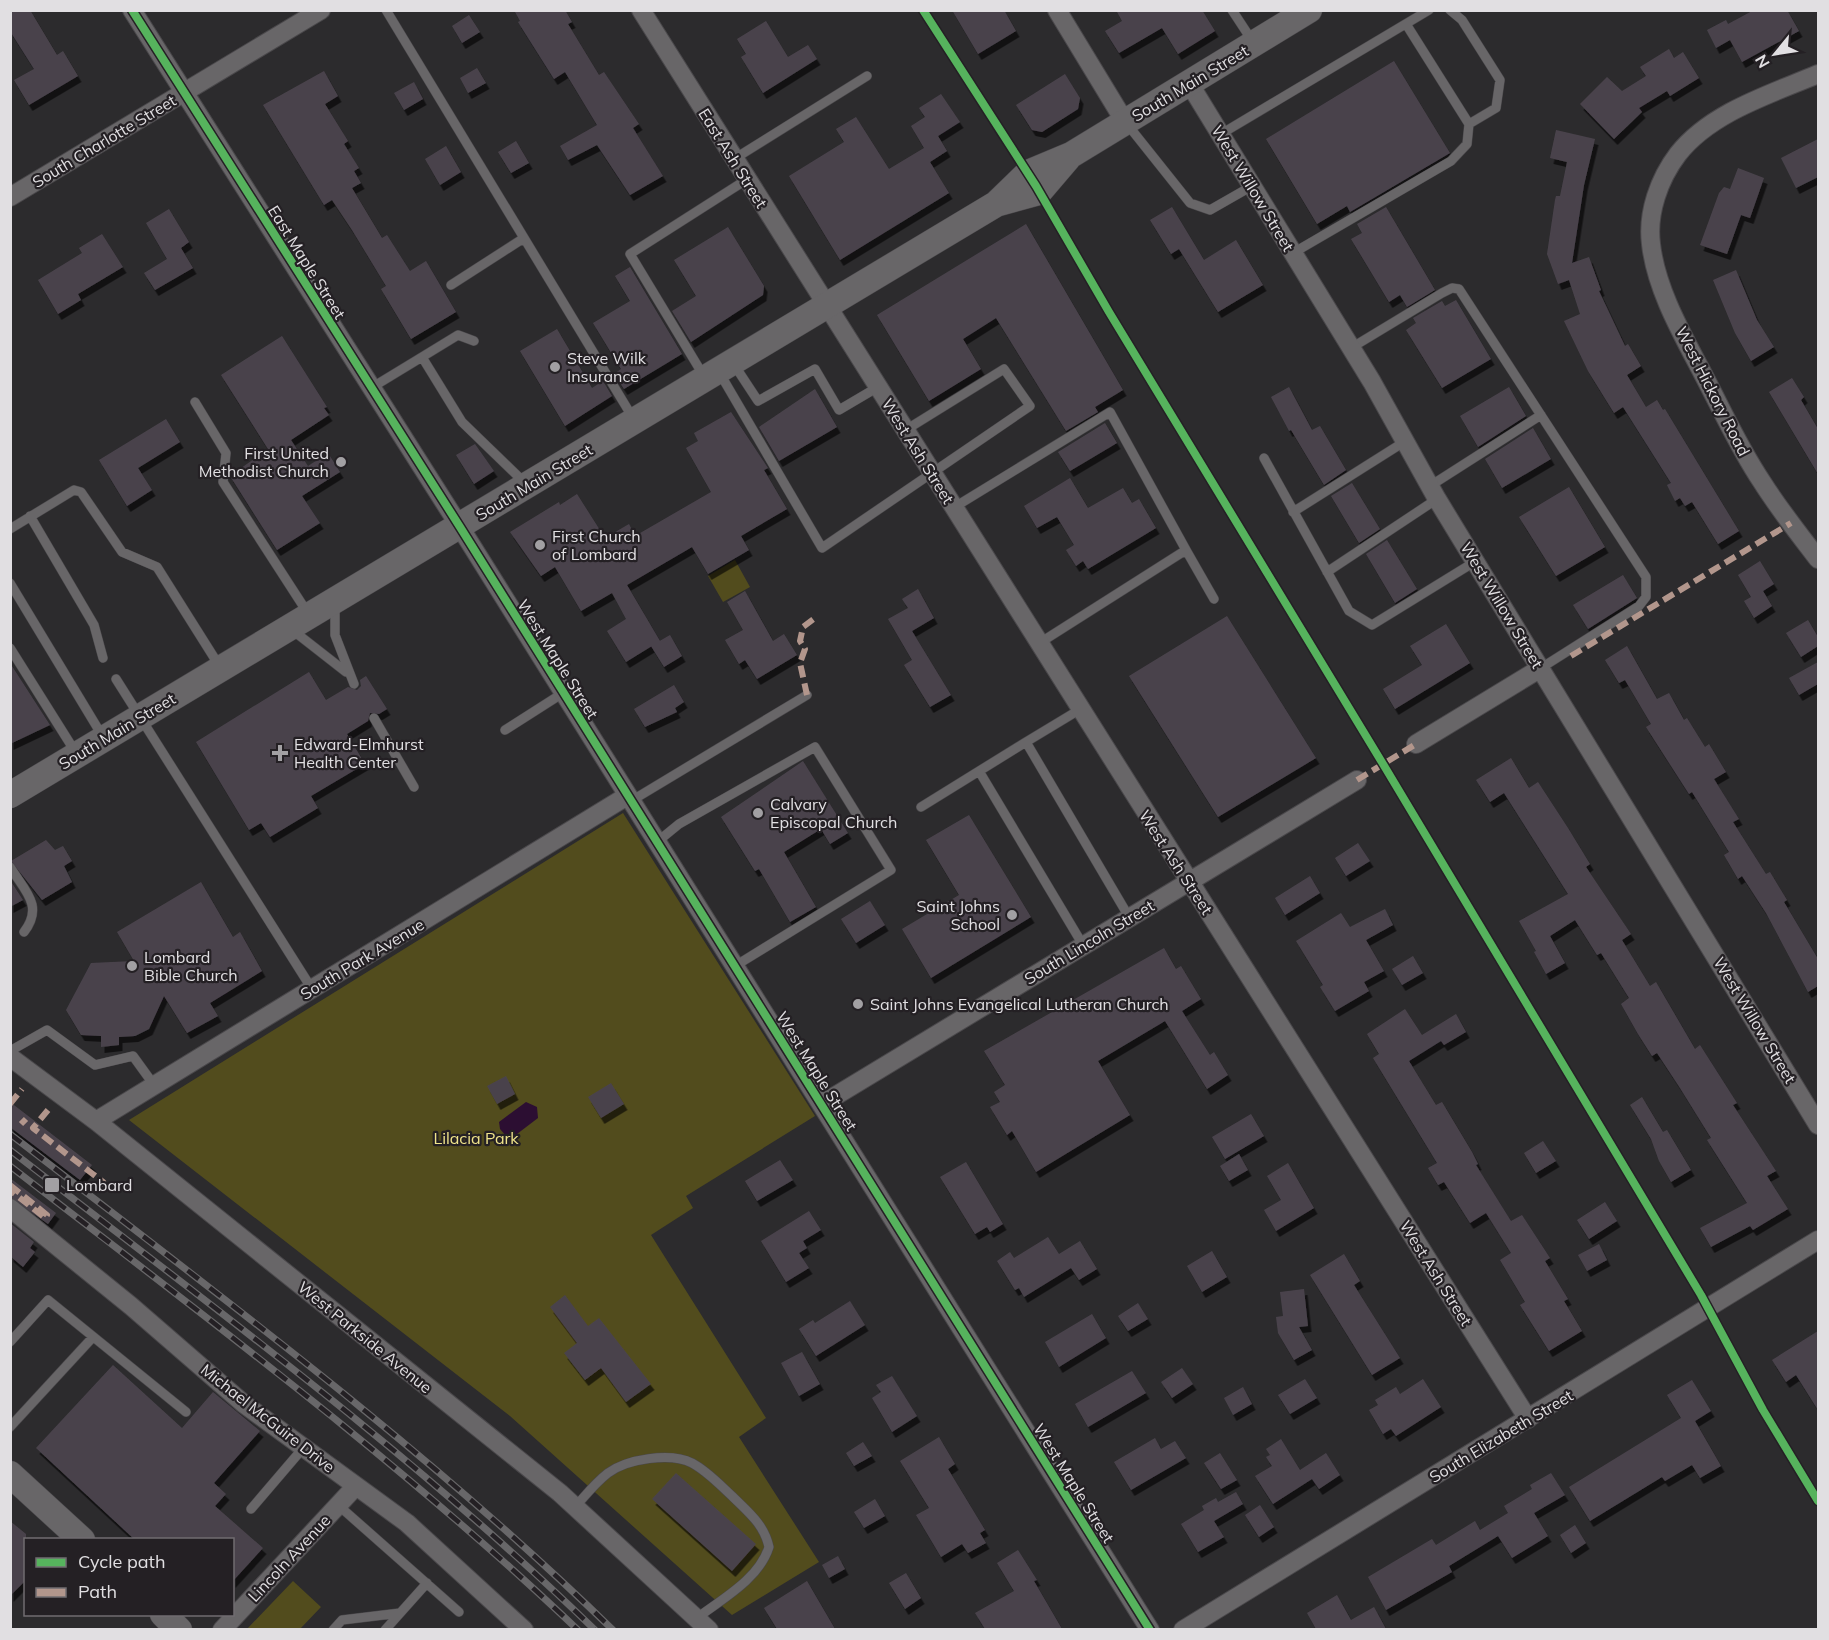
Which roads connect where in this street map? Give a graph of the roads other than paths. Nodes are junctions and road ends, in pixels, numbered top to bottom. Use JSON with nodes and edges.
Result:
{"nodes":[{"id":1,"x":132,"y":10,"type":"edge"},
{"id":2,"x":321,"y":10,"type":"edge"},
{"id":3,"x":386,"y":10,"type":"edge"},
{"id":4,"x":640,"y":10,"type":"edge"},
{"id":5,"x":1232,"y":10,"type":"edge"},
{"id":6,"x":1429,"y":10,"type":"edge"},
{"id":7,"x":1450,"y":10,"type":"edge"},
{"id":8,"x":1058,"y":11,"type":"edge"},
{"id":9,"x":1298,"y":13,"type":"edge"},
{"id":10,"x":1406,"y":24,"type":"junction"},
{"id":11,"x":1255,"y":44,"type":"junction"},
{"id":12,"x":1818,"y":74,"type":"edge"},
{"id":13,"x":867,"y":76,"type":"dead end"},
{"id":14,"x":1189,"y":83,"type":"junction"},
{"id":15,"x":184,"y":94,"type":"junction"},
{"id":16,"x":1125,"y":122,"type":"junction"},
{"id":17,"x":1469,"y":124,"type":"junction"},
{"id":18,"x":1221,"y":134,"type":"junction"},
{"id":19,"x":734,"y":159,"type":"junction"},
{"id":20,"x":746,"y":180,"type":"junction"},
{"id":21,"x":1252,"y":186,"type":"junction"},
{"id":22,"x":10,"y":197,"type":"edge"},
{"id":23,"x":524,"y":238,"type":"junction"},
{"id":24,"x":1293,"y":253,"type":"junction"},
{"id":25,"x":451,"y":285,"type":"dead end"},
{"id":26,"x":826,"y":304,"type":"junction"},
{"id":27,"x":474,"y":341,"type":"dead end"},
{"id":28,"x":1351,"y":348,"type":"junction"},
{"id":29,"x":422,"y":357,"type":"junction"},
{"id":30,"x":718,"y":370,"type":"junction"},
{"id":31,"x":878,"y":387,"type":"junction"},
{"id":32,"x":371,"y":388,"type":"junction"},
{"id":33,"x":195,"y":402,"type":"dead end"},
{"id":34,"x":1541,"y":415,"type":"junction"},
{"id":35,"x":635,"y":420,"type":"junction"},
{"id":36,"x":904,"y":431,"type":"junction"},
{"id":37,"x":1404,"y":442,"type":"junction"},
{"id":38,"x":1264,"y":458,"type":"dead end"},
{"id":39,"x":930,"y":472,"type":"junction"},
{"id":40,"x":528,"y":486,"type":"junction"},
{"id":41,"x":1434,"y":493,"type":"junction"},
{"id":42,"x":953,"y":508,"type":"junction"},
{"id":43,"x":1293,"y":512,"type":"junction"},
{"id":44,"x":30,"y":516,"type":"junction"},
{"id":45,"x":460,"y":527,"type":"junction"},
{"id":46,"x":10,"y":529,"type":"edge"},
{"id":47,"x":1185,"y":550,"type":"junction"},
{"id":48,"x":1818,"y":559,"type":"edge"},
{"id":49,"x":1476,"y":561,"type":"junction"},
{"id":50,"x":1327,"y":572,"type":"junction"},
{"id":51,"x":10,"y":583,"type":"edge"},
{"id":52,"x":1214,"y":598,"type":"dead end"},
{"id":53,"x":334,"y":601,"type":"junction"},
{"id":54,"x":299,"y":622,"type":"junction"},
{"id":55,"x":1038,"y":644,"type":"junction"},
{"id":56,"x":10,"y":648,"type":"edge"},
{"id":57,"x":103,"y":658,"type":"dead end"},
{"id":58,"x":1541,"y":668,"type":"junction"},
{"id":59,"x":221,"y":669,"type":"junction"},
{"id":60,"x":348,"y":674,"type":"junction"},
{"id":61,"x":116,"y":679,"type":"dead end"},
{"id":62,"x":354,"y":684,"type":"dead end"},
{"id":63,"x":563,"y":693,"type":"junction"},
{"id":64,"x":807,"y":695,"type":"dead end"},
{"id":65,"x":1079,"y":710,"type":"junction"},
{"id":66,"x":140,"y":717,"type":"junction"},
{"id":67,"x":374,"y":718,"type":"dead end"},
{"id":68,"x":505,"y":730,"type":"dead end"},
{"id":69,"x":104,"y":739,"type":"junction"},
{"id":70,"x":1026,"y":742,"type":"junction"},
{"id":71,"x":1416,"y":744,"type":"dead end"},
{"id":72,"x":77,"y":755,"type":"junction"},
{"id":73,"x":979,"y":771,"type":"junction"},
{"id":74,"x":1357,"y":780,"type":"dead end"},
{"id":75,"x":414,"y":787,"type":"dead end"},
{"id":76,"x":11,"y":794,"type":"edge"},
{"id":77,"x":629,"y":798,"type":"junction"},
{"id":78,"x":921,"y":807,"type":"dead end"},
{"id":79,"x":657,"y":842,"type":"junction"},
{"id":80,"x":10,"y":867,"type":"edge"},
{"id":81,"x":1188,"y":882,"type":"junction"},
{"id":82,"x":1130,"y":917,"type":"junction"},
{"id":83,"x":24,"y":932,"type":"dead end"},
{"id":84,"x":1083,"y":945,"type":"junction"},
{"id":85,"x":735,"y":966,"type":"junction"},
{"id":86,"x":312,"y":989,"type":"junction"},
{"id":87,"x":10,"y":1051,"type":"edge"},
{"id":88,"x":10,"y":1057,"type":"edge"},
{"id":89,"x":154,"y":1085,"type":"junction"},
{"id":90,"x":822,"y":1104,"type":"junction"},
{"id":91,"x":96,"y":1121,"type":"junction"},
{"id":92,"x":1818,"y":1125,"type":"edge"},
{"id":93,"x":10,"y":1208,"type":"edge"},
{"id":94,"x":1818,"y":1240,"type":"edge"},
{"id":95,"x":93,"y":1337,"type":"junction"},
{"id":96,"x":10,"y":1342,"type":"edge"},
{"id":97,"x":186,"y":1412,"type":"dead end"},
{"id":98,"x":1528,"y":1419,"type":"junction"},
{"id":99,"x":10,"y":1426,"type":"edge"},
{"id":100,"x":304,"y":1447,"type":"junction"},
{"id":101,"x":10,"y":1474,"type":"edge"},
{"id":102,"x":356,"y":1486,"type":"junction"},
{"id":103,"x":338,"y":1505,"type":"junction"},
{"id":104,"x":575,"y":1507,"type":"junction"},
{"id":105,"x":251,"y":1509,"type":"dead end"},
{"id":106,"x":81,"y":1538,"type":"edge"},
{"id":107,"x":427,"y":1583,"type":"junction"},
{"id":108,"x":459,"y":1612,"type":"dead end"},
{"id":109,"x":400,"y":1613,"type":"junction"},
{"id":110,"x":165,"y":1616,"type":"edge"},
{"id":111,"x":703,"y":1624,"type":"edge"},
{"id":112,"x":179,"y":1629,"type":"edge"},
{"id":113,"x":222,"y":1629,"type":"edge"},
{"id":114,"x":333,"y":1629,"type":"edge"},
{"id":115,"x":385,"y":1629,"type":"edge"},
{"id":116,"x":524,"y":1629,"type":"edge"},
{"id":117,"x":1150,"y":1629,"type":"edge"},
{"id":118,"x":1183,"y":1629,"type":"edge"}],
"edges":[{"from":1,"to":15,"type":"street","name":"East Maple Street"},
{"from":2,"to":15,"type":"street","name":"South Charlotte Street"},
{"from":3,"to":23,"type":"lane"},
{"from":4,"to":19,"type":"street","name":"East Ash Street"},
{"from":5,"to":11,"type":"lane"},
{"from":6,"to":10,"type":"lane"},
{"from":7,"to":17,"type":"lane"},
{"from":8,"to":16,"type":"street"},
{"from":9,"to":11,"type":"main road","name":"South Main Street"},
{"from":10,"to":17,"type":"lane"},
{"from":10,"to":18,"type":"lane"},
{"from":11,"to":14,"type":"main road","name":"South Main Street"},
{"from":12,"to":48,"type":"street","name":"West Hickory Road"},
{"from":13,"to":19,"type":"lane"},
{"from":14,"to":16,"type":"main road","name":"South Main Street"},
{"from":14,"to":18,"type":"street","name":"West Willow Street"},
{"from":15,"to":22,"type":"street","name":"South Charlotte Street"},
{"from":15,"to":32,"type":"street","name":"East Maple Street"},
{"from":16,"to":21,"type":"lane"},
{"from":16,"to":26,"type":"main road","name":"South Main Street"},
{"from":17,"to":24,"type":"lane"},
{"from":18,"to":21,"type":"street","name":"West Willow Street"},
{"from":19,"to":20,"type":"street","name":"East Ash Street"},
{"from":20,"to":26,"type":"street","name":"East Ash Street"},
{"from":20,"to":30,"type":"lane"},
{"from":21,"to":24,"type":"street","name":"West Willow Street"},
{"from":23,"to":25,"type":"lane"},
{"from":23,"to":35,"type":"lane"},
{"from":24,"to":28,"type":"street","name":"West Willow Street"},
{"from":26,"to":30,"type":"main road","name":"South Main Street"},
{"from":26,"to":31,"type":"street","name":"West Ash Street"},
{"from":27,"to":29,"type":"lane"},
{"from":28,"to":34,"type":"lane"},
{"from":28,"to":37,"type":"street","name":"West Willow Street"},
{"from":29,"to":32,"type":"lane"},
{"from":29,"to":40,"type":"lane"},
{"from":30,"to":31,"type":"lane"},
{"from":30,"to":35,"type":"main road","name":"South Main Street"},
{"from":30,"to":39,"type":"lane"},
{"from":31,"to":36,"type":"street","name":"West Ash Street"},
{"from":32,"to":45,"type":"street","name":"East Maple Street"},
{"from":33,"to":54,"type":"lane"},
{"from":34,"to":41,"type":"lane"},
{"from":34,"to":58,"type":"lane"},
{"from":35,"to":40,"type":"main road","name":"South Main Street"},
{"from":36,"to":39,"type":"street","name":"West Ash Street"},
{"from":36,"to":39,"type":"lane"},
{"from":37,"to":41,"type":"street","name":"West Willow Street"},
{"from":37,"to":43,"type":"lane"},
{"from":38,"to":43,"type":"lane"},
{"from":39,"to":42,"type":"street","name":"West Ash Street"},
{"from":40,"to":45,"type":"main road","name":"South Main Street"},
{"from":41,"to":49,"type":"street","name":"West Willow Street"},
{"from":41,"to":50,"type":"lane"},
{"from":42,"to":47,"type":"lane"},
{"from":42,"to":55,"type":"street","name":"West Ash Street"},
{"from":43,"to":50,"type":"lane"},
{"from":44,"to":46,"type":"lane"},
{"from":44,"to":57,"type":"lane"},
{"from":44,"to":59,"type":"lane"},
{"from":45,"to":53,"type":"main road","name":"South Main Street"},
{"from":45,"to":63,"type":"street","name":"West Maple Street"},
{"from":47,"to":52,"type":"lane"},
{"from":47,"to":55,"type":"lane"},
{"from":49,"to":50,"type":"lane"},
{"from":49,"to":58,"type":"street","name":"West Willow Street"},
{"from":51,"to":69,"type":"lane"},
{"from":53,"to":54,"type":"main road","name":"South Main Street"},
{"from":53,"to":60,"type":"lane"},
{"from":54,"to":59,"type":"main road","name":"South Main Street"},
{"from":54,"to":60,"type":"lane"},
{"from":55,"to":65,"type":"street","name":"West Ash Street"},
{"from":56,"to":72,"type":"lane"},
{"from":58,"to":71,"type":"street"},
{"from":58,"to":92,"type":"street","name":"West Willow Street"},
{"from":59,"to":66,"type":"main road","name":"South Main Street"},
{"from":60,"to":62,"type":"lane"},
{"from":61,"to":66,"type":"lane"},
{"from":63,"to":68,"type":"lane"},
{"from":63,"to":77,"type":"street","name":"West Maple Street"},
{"from":64,"to":77,"type":"lane"},
{"from":65,"to":70,"type":"lane"},
{"from":65,"to":81,"type":"street","name":"West Ash Street"},
{"from":66,"to":69,"type":"main road","name":"South Main Street"},
{"from":66,"to":86,"type":"lane"},
{"from":67,"to":75,"type":"lane"},
{"from":69,"to":72,"type":"main road","name":"South Main Street"},
{"from":70,"to":73,"type":"lane"},
{"from":70,"to":82,"type":"lane"},
{"from":72,"to":76,"type":"main road","name":"South Main Street"},
{"from":73,"to":78,"type":"lane"},
{"from":73,"to":84,"type":"lane"},
{"from":74,"to":81,"type":"street","name":"South Lincoln Street"},
{"from":77,"to":79,"type":"street","name":"West Maple Street"},
{"from":77,"to":86,"type":"street","name":"South Park Avenue"},
{"from":79,"to":85,"type":"street","name":"West Maple Street"},
{"from":79,"to":85,"type":"lane"},
{"from":80,"to":83,"type":"lane"},
{"from":81,"to":82,"type":"street","name":"South Lincoln Street"},
{"from":81,"to":98,"type":"street","name":"West Ash Street"},
{"from":82,"to":84,"type":"street","name":"South Lincoln Street"},
{"from":84,"to":90,"type":"street","name":"South Lincoln Street"},
{"from":85,"to":90,"type":"street","name":"West Maple Street"},
{"from":86,"to":89,"type":"street","name":"South Park Avenue"},
{"from":87,"to":89,"type":"lane"},
{"from":88,"to":91,"type":"street","name":"West Parkside Avenue"},
{"from":89,"to":91,"type":"street","name":"South Park Avenue"},
{"from":90,"to":117,"type":"street","name":"West Maple Street"},
{"from":91,"to":104,"type":"street","name":"West Parkside Avenue"},
{"from":93,"to":100,"type":"street","name":"Michael McGuire Drive"},
{"from":94,"to":98,"type":"street","name":"South Elizabeth Street"},
{"from":95,"to":96,"type":"lane"},
{"from":95,"to":97,"type":"lane"},
{"from":95,"to":99,"type":"lane"},
{"from":98,"to":118,"type":"street","name":"South Elizabeth Street"},
{"from":100,"to":102,"type":"street","name":"Michael McGuire Drive"},
{"from":100,"to":105,"type":"lane"},
{"from":101,"to":106,"type":"main road"},
{"from":102,"to":103,"type":"street","name":"Lincoln Avenue"},
{"from":102,"to":116,"type":"street","name":"Michael McGuire Drive"},
{"from":103,"to":107,"type":"lane"},
{"from":103,"to":113,"type":"street","name":"Lincoln Avenue"},
{"from":104,"to":111,"type":"street","name":"West Parkside Avenue"},
{"from":104,"to":111,"type":"lane"},
{"from":107,"to":108,"type":"lane"},
{"from":107,"to":109,"type":"lane"},
{"from":109,"to":114,"type":"lane"},
{"from":109,"to":115,"type":"lane"},
{"from":110,"to":112,"type":"main road"}]}
